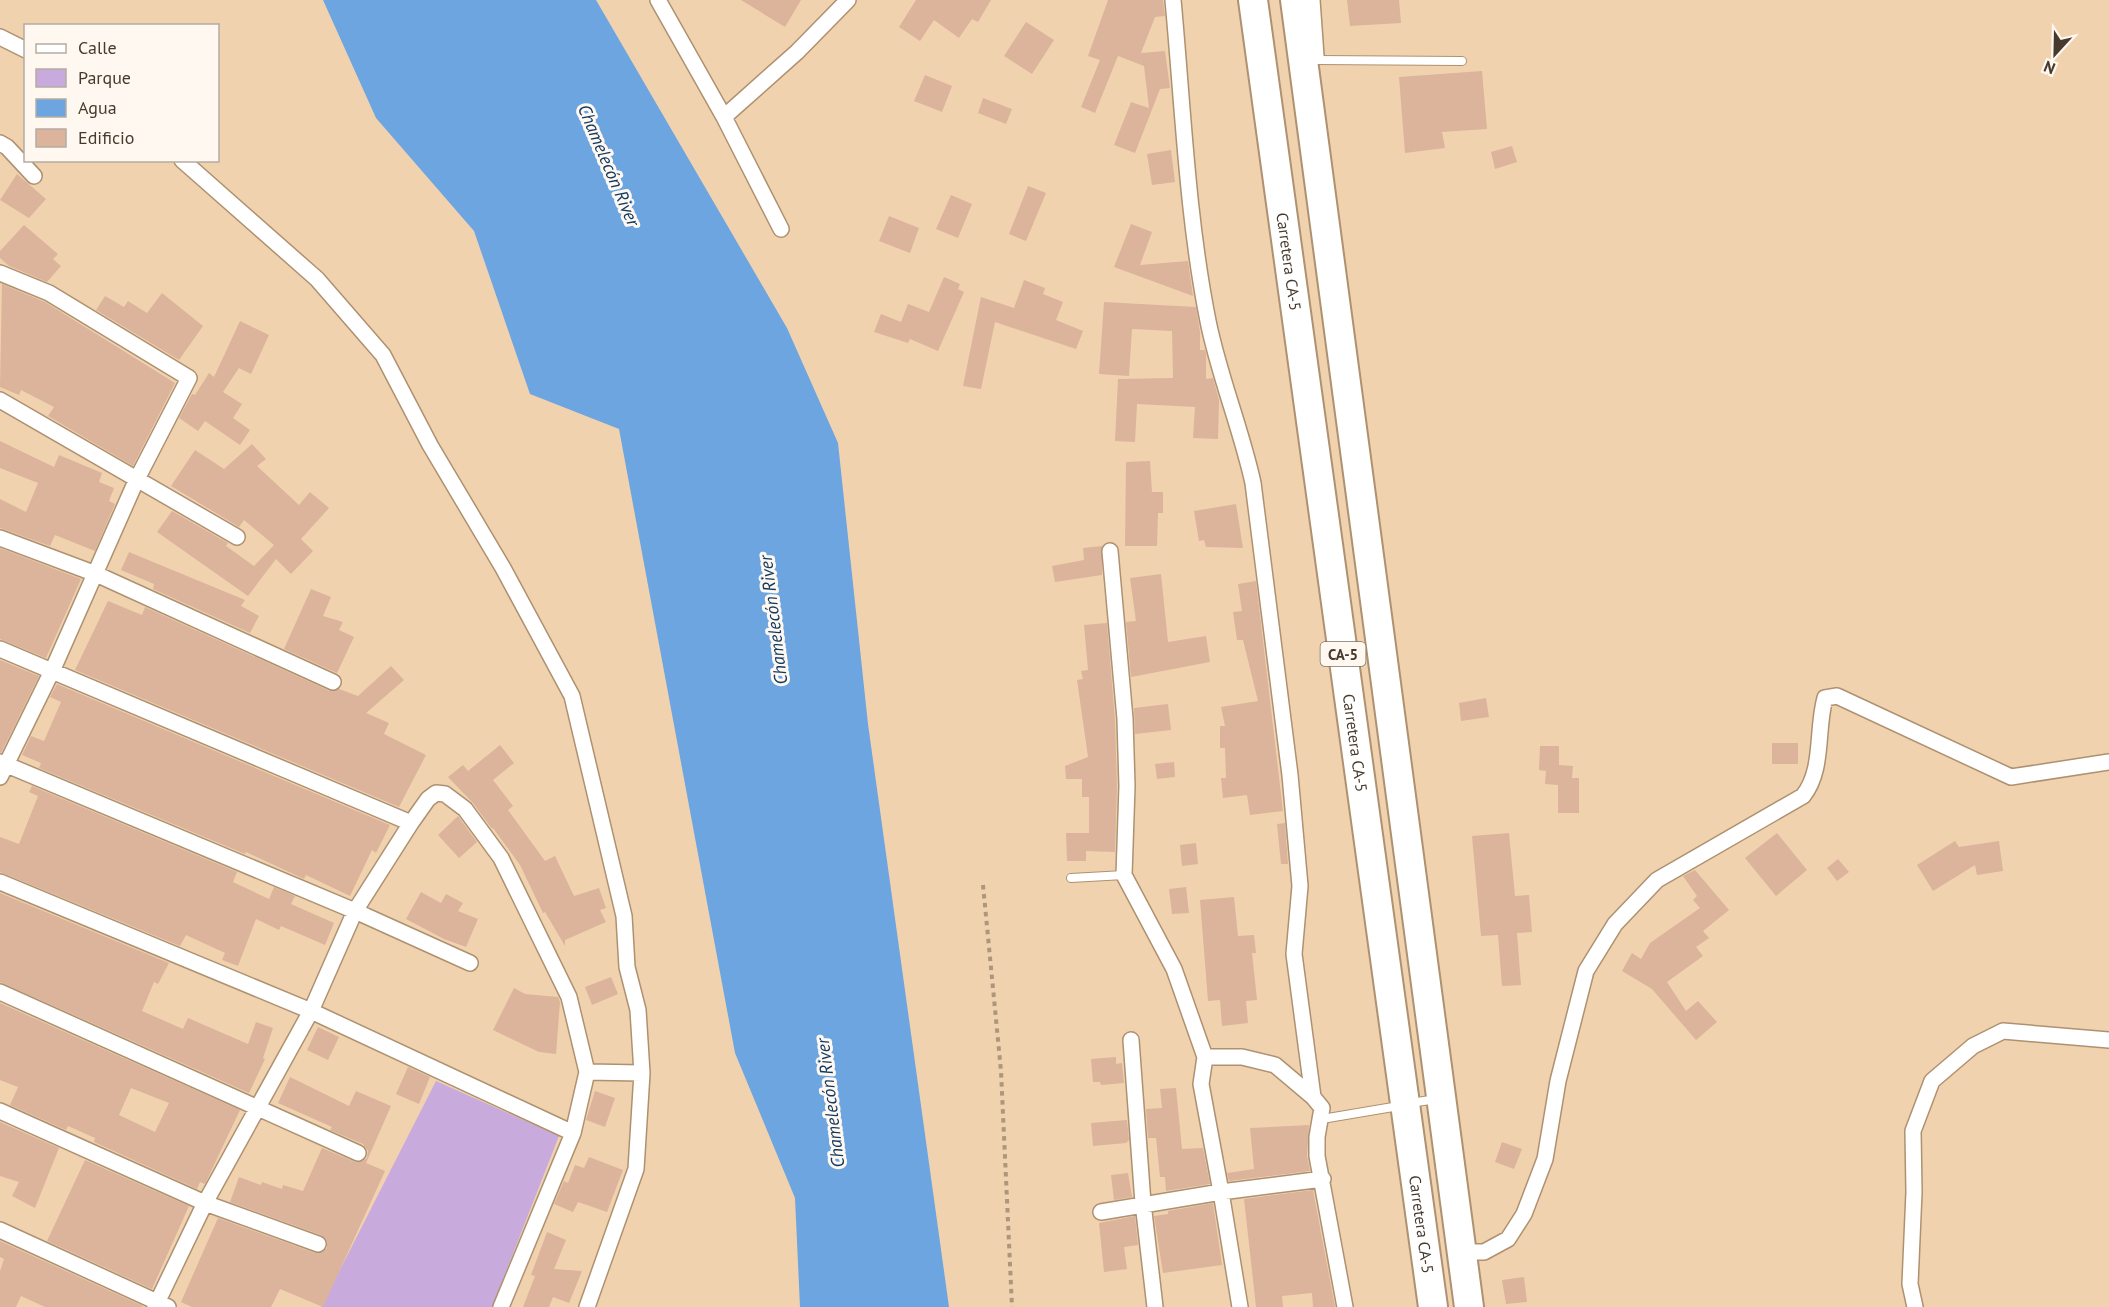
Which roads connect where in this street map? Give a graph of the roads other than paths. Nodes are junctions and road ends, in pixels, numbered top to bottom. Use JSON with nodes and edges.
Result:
{"nodes":[{"id":1,"x":658,"y":0,"type":"edge"},
{"id":2,"x":848,"y":0,"type":"edge"},
{"id":3,"x":1173,"y":0,"type":"edge"},
{"id":4,"x":1253,"y":0,"type":"edge"},
{"id":5,"x":1295,"y":0,"type":"edge"},
{"id":6,"x":1312,"y":0,"type":"edge"},
{"id":7,"x":0,"y":37,"type":"edge"},
{"id":8,"x":24,"y":49,"type":"edge"},
{"id":9,"x":1316,"y":60,"type":"junction"},
{"id":10,"x":1462,"y":61,"type":"dead end"},
{"id":11,"x":724,"y":117,"type":"junction"},
{"id":12,"x":0,"y":143,"type":"edge"},
{"id":13,"x":184,"y":162,"type":"edge"},
{"id":14,"x":1318,"y":166,"type":"junction"},
{"id":15,"x":34,"y":176,"type":"dead end"},
{"id":16,"x":781,"y":229,"type":"dead end"},
{"id":17,"x":0,"y":273,"type":"edge"},
{"id":18,"x":0,"y":400,"type":"edge"},
{"id":19,"x":136,"y":481,"type":"junction"},
{"id":20,"x":237,"y":537,"type":"dead end"},
{"id":21,"x":0,"y":538,"type":"edge"},
{"id":22,"x":1110,"y":551,"type":"dead end"},
{"id":23,"x":96,"y":574,"type":"junction"},
{"id":24,"x":0,"y":649,"type":"edge"},
{"id":25,"x":53,"y":669,"type":"junction"},
{"id":26,"x":333,"y":682,"type":"dead end"},
{"id":27,"x":2109,"y":762,"type":"edge"},
{"id":28,"x":2,"y":767,"type":"edge"},
{"id":29,"x":411,"y":823,"type":"junction"},
{"id":30,"x":1124,"y":875,"type":"junction"},
{"id":31,"x":1071,"y":878,"type":"dead end"},
{"id":32,"x":0,"y":882,"type":"edge"},
{"id":33,"x":356,"y":911,"type":"junction"},
{"id":34,"x":470,"y":963,"type":"dead end"},
{"id":35,"x":0,"y":992,"type":"edge"},
{"id":36,"x":311,"y":1011,"type":"junction"},
{"id":37,"x":1131,"y":1040,"type":"dead end"},
{"id":38,"x":2109,"y":1040,"type":"edge"},
{"id":39,"x":1204,"y":1057,"type":"junction"},
{"id":40,"x":587,"y":1072,"type":"junction"},
{"id":41,"x":642,"y":1072,"type":"junction"},
{"id":42,"x":1313,"y":1098,"type":"junction"},
{"id":43,"x":1442,"y":1098,"type":"junction"},
{"id":44,"x":1405,"y":1104,"type":"junction"},
{"id":45,"x":258,"y":1107,"type":"junction"},
{"id":46,"x":0,"y":1111,"type":"edge"},
{"id":47,"x":1322,"y":1119,"type":"junction"},
{"id":48,"x":573,"y":1133,"type":"junction"},
{"id":49,"x":358,"y":1153,"type":"dead end"},
{"id":50,"x":1323,"y":1179,"type":"junction"},
{"id":51,"x":1221,"y":1192,"type":"junction"},
{"id":52,"x":204,"y":1203,"type":"junction"},
{"id":53,"x":1143,"y":1203,"type":"junction"},
{"id":54,"x":1101,"y":1212,"type":"dead end"},
{"id":55,"x":0,"y":1230,"type":"edge"},
{"id":56,"x":318,"y":1244,"type":"dead end"},
{"id":57,"x":1461,"y":1251,"type":"junction"},
{"id":58,"x":160,"y":1305,"type":"edge"},
{"id":59,"x":501,"y":1307,"type":"edge"},
{"id":60,"x":587,"y":1307,"type":"edge"},
{"id":61,"x":1155,"y":1307,"type":"edge"},
{"id":62,"x":1240,"y":1307,"type":"edge"},
{"id":63,"x":1345,"y":1307,"type":"edge"},
{"id":64,"x":1433,"y":1307,"type":"edge"},
{"id":65,"x":1469,"y":1307,"type":"edge"},
{"id":66,"x":1915,"y":1307,"type":"edge"}],
"edges":[{"from":1,"to":11,"type":"street"},
{"from":2,"to":11,"type":"street"},
{"from":3,"to":42,"type":"street"},
{"from":4,"to":44,"type":"highway","name":"Carretera CA-5","number":"CA-5"},
{"from":5,"to":14,"type":"highway","number":"CA-5"},
{"from":6,"to":9,"type":"street"},
{"from":7,"to":8,"type":"street"},
{"from":9,"to":10,"type":"lane"},
{"from":9,"to":14,"type":"street"},
{"from":11,"to":16,"type":"street"},
{"from":12,"to":15,"type":"street"},
{"from":13,"to":41,"type":"street"},
{"from":14,"to":43,"type":"highway","number":"CA-5"},
{"from":17,"to":19,"type":"street"},
{"from":18,"to":19,"type":"street"},
{"from":19,"to":20,"type":"street"},
{"from":19,"to":23,"type":"street"},
{"from":21,"to":23,"type":"street"},
{"from":22,"to":30,"type":"street"},
{"from":23,"to":25,"type":"street"},
{"from":23,"to":26,"type":"street"},
{"from":24,"to":25,"type":"street"},
{"from":25,"to":28,"type":"street"},
{"from":25,"to":29,"type":"street"},
{"from":27,"to":57,"type":"street"},
{"from":28,"to":33,"type":"street"},
{"from":29,"to":33,"type":"street"},
{"from":29,"to":40,"type":"street"},
{"from":30,"to":31,"type":"lane"},
{"from":30,"to":39,"type":"street"},
{"from":32,"to":36,"type":"street"},
{"from":33,"to":34,"type":"street"},
{"from":33,"to":36,"type":"street"},
{"from":35,"to":45,"type":"street"},
{"from":36,"to":45,"type":"street"},
{"from":36,"to":48,"type":"street"},
{"from":37,"to":53,"type":"street"},
{"from":38,"to":66,"type":"street"},
{"from":39,"to":42,"type":"street"},
{"from":39,"to":51,"type":"street"},
{"from":40,"to":41,"type":"street"},
{"from":40,"to":48,"type":"street"},
{"from":41,"to":60,"type":"street"},
{"from":42,"to":47,"type":"street"},
{"from":43,"to":44,"type":"lane"},
{"from":43,"to":57,"type":"highway","number":"CA-5"},
{"from":44,"to":47,"type":"lane"},
{"from":44,"to":64,"type":"highway","name":"Carretera CA-5","number":"CA-5"},
{"from":45,"to":49,"type":"street"},
{"from":45,"to":52,"type":"street"},
{"from":46,"to":52,"type":"street"},
{"from":47,"to":50,"type":"street"},
{"from":48,"to":59,"type":"street"},
{"from":50,"to":51,"type":"street"},
{"from":50,"to":63,"type":"street"},
{"from":51,"to":53,"type":"street"},
{"from":51,"to":62,"type":"street"},
{"from":52,"to":56,"type":"street"},
{"from":52,"to":58,"type":"street"},
{"from":53,"to":54,"type":"street"},
{"from":53,"to":61,"type":"street"},
{"from":55,"to":58,"type":"street"},
{"from":57,"to":65,"type":"highway","number":"CA-5"}]}
